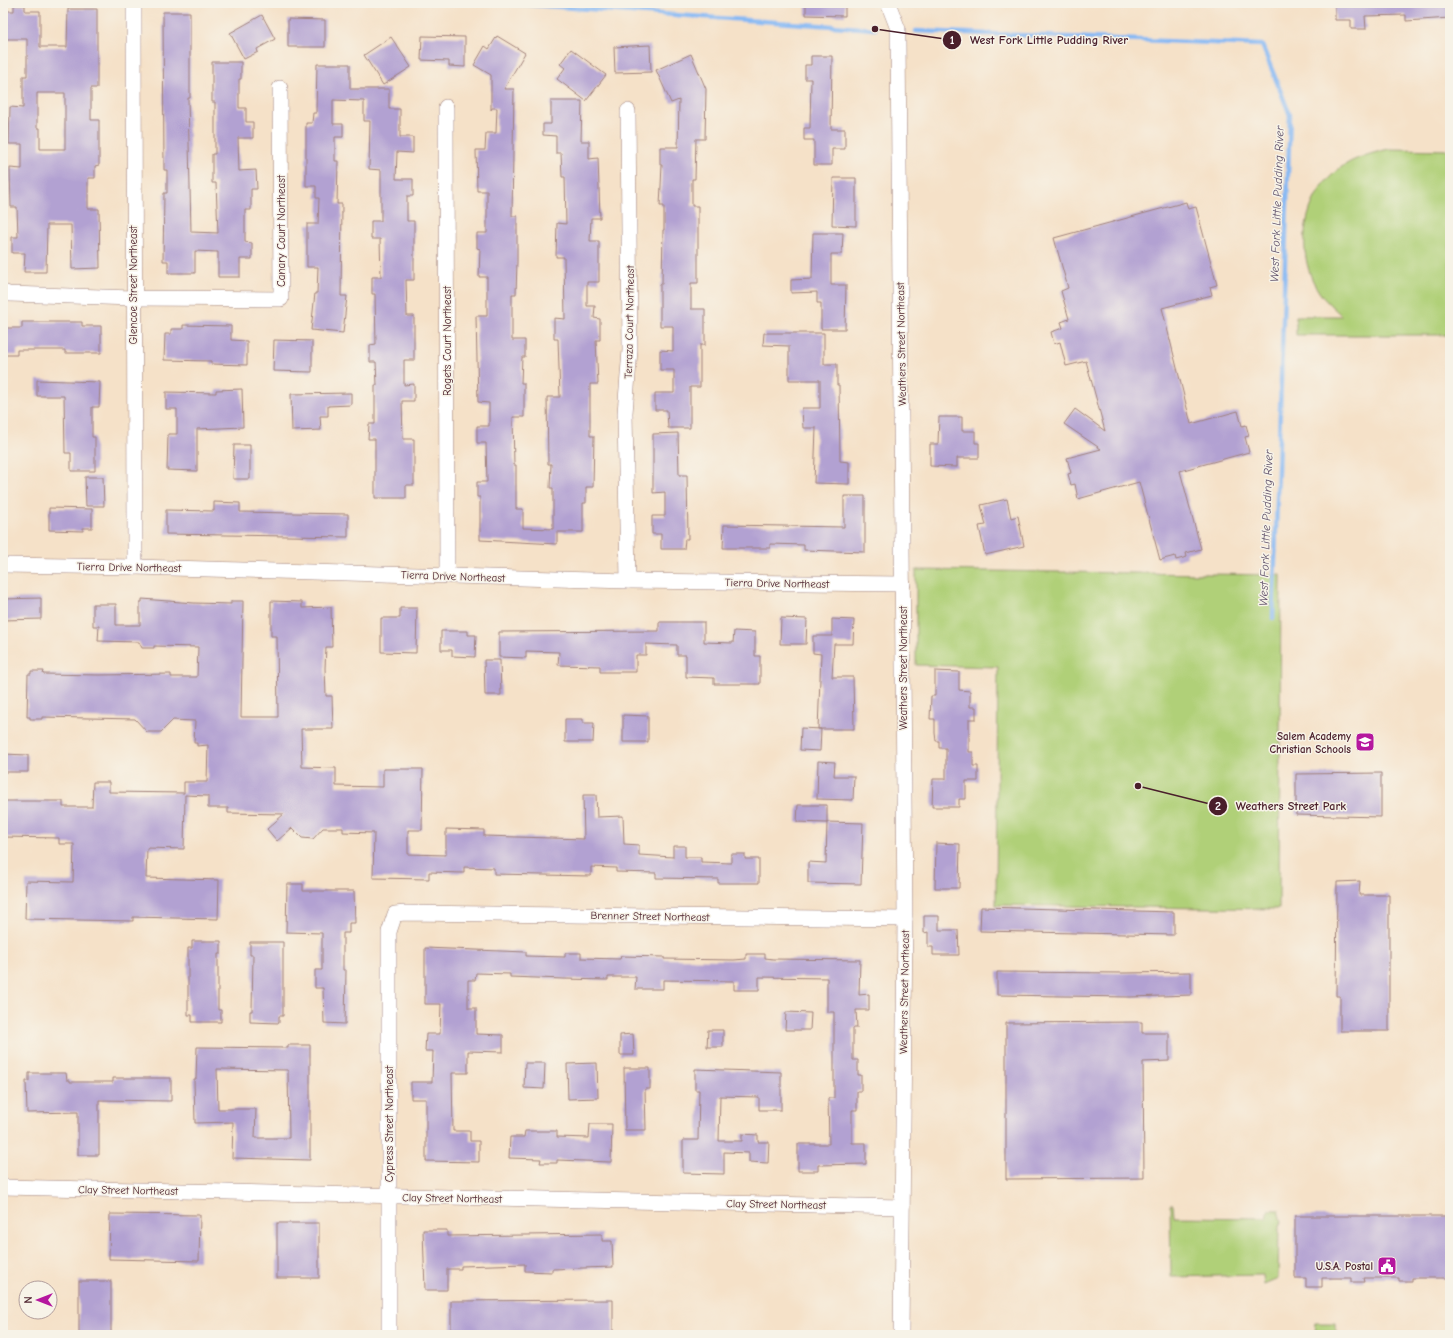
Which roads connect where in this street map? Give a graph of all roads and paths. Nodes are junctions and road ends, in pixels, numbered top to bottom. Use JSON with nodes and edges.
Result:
{"nodes":[{"id":1,"x":134,"y":3,"type":"edge"},
{"id":2,"x":888,"y":3,"type":"edge"},
{"id":3,"x":280,"y":88,"type":"dead end"},
{"id":4,"x":446,"y":106,"type":"dead end"},
{"id":5,"x":628,"y":111,"type":"dead end"},
{"id":6,"x":3,"y":292,"type":"edge"},
{"id":7,"x":133,"y":298,"type":"junction"},
{"id":8,"x":3,"y":565,"type":"edge"},
{"id":9,"x":135,"y":567,"type":"junction"},
{"id":10,"x":447,"y":576,"type":"junction"},
{"id":11,"x":628,"y":581,"type":"junction"},
{"id":12,"x":903,"y":584,"type":"junction"},
{"id":13,"x":395,"y":914,"type":"joint"},
{"id":14,"x":905,"y":919,"type":"junction"},
{"id":15,"x":3,"y":1187,"type":"edge"},
{"id":16,"x":389,"y":1196,"type":"junction"},
{"id":17,"x":902,"y":1206,"type":"junction"},
{"id":18,"x":389,"y":1335,"type":"edge"},
{"id":19,"x":901,"y":1335,"type":"edge"}],
"edges":[{"from":1,"to":7,"type":"street","name":"Glencoe Street Northeast"},
{"from":2,"to":12,"type":"street","name":"Weathers Street Northeast"},
{"from":3,"to":7,"type":"street","name":"Canary Court Northeast"},
{"from":4,"to":10,"type":"street","name":"Rogets Court Northeast"},
{"from":5,"to":11,"type":"street","name":"Terraza Court Northeast"},
{"from":6,"to":7,"type":"street"},
{"from":7,"to":9,"type":"street","name":"Glencoe Street Northeast"},
{"from":8,"to":9,"type":"street","name":"Tierra Drive Northeast"},
{"from":9,"to":10,"type":"street","name":"Tierra Drive Northeast"},
{"from":10,"to":11,"type":"street","name":"Tierra Drive Northeast"},
{"from":11,"to":12,"type":"street","name":"Tierra Drive Northeast"},
{"from":12,"to":14,"type":"street","name":"Weathers Street Northeast"},
{"from":13,"to":14,"type":"street","name":"Brenner Street Northeast"},
{"from":13,"to":16,"type":"street","name":"Cypress Street Northeast"},
{"from":14,"to":17,"type":"street","name":"Weathers Street Northeast"},
{"from":15,"to":16,"type":"street","name":"Clay Street Northeast"},
{"from":16,"to":17,"type":"street","name":"Clay Street Northeast"},
{"from":16,"to":18,"type":"street","name":"Cypress Street Northeast"},
{"from":17,"to":19,"type":"street","name":"Weathers Street Northeast"}]}
